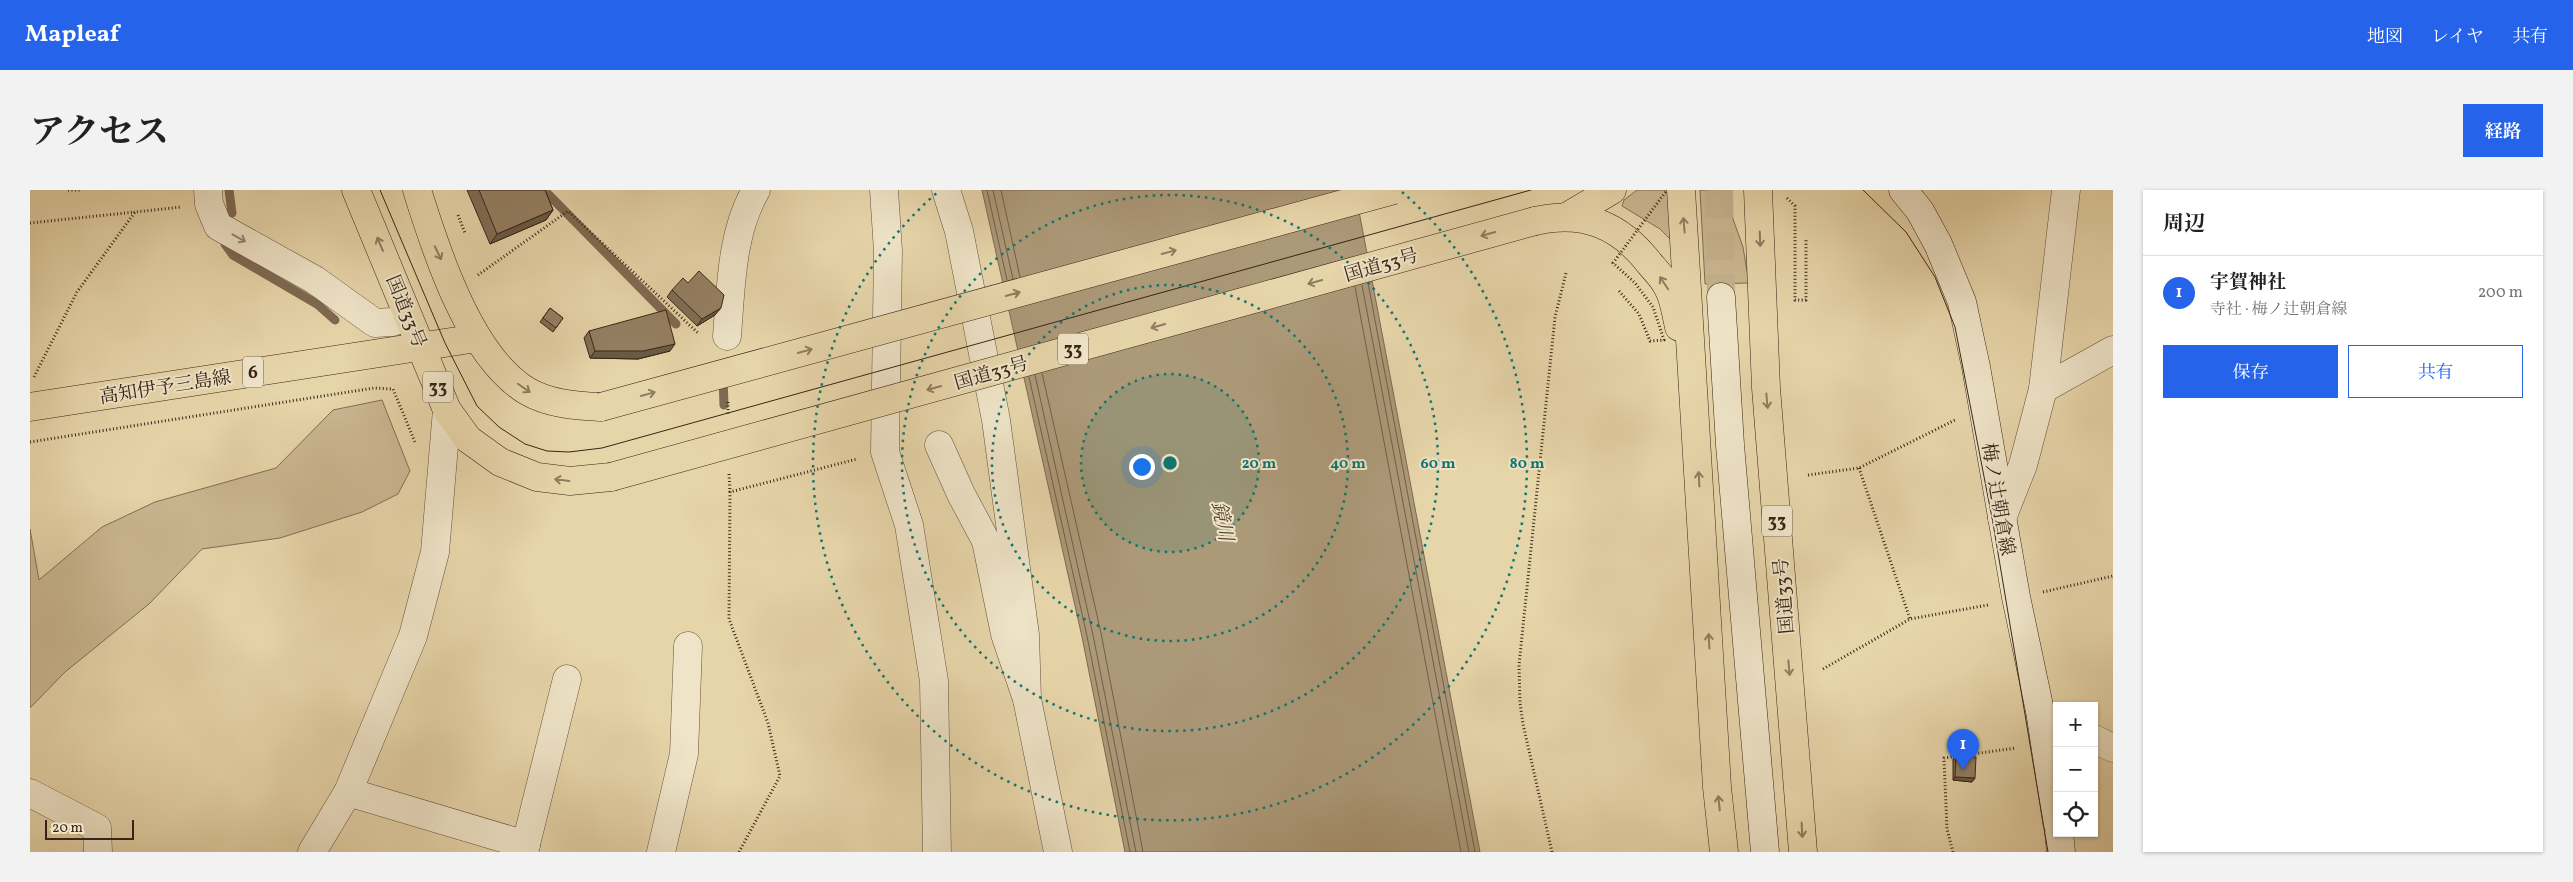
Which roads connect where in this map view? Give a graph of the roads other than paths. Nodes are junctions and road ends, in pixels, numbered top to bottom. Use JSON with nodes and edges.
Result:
{"nodes":[{"id":1,"x":356,"y":190,"type":"edge"},
{"id":2,"x":418,"y":190,"type":"edge"},
{"id":3,"x":756,"y":190,"type":"edge"},
{"id":4,"x":884,"y":190,"type":"edge"},
{"id":5,"x":946,"y":190,"type":"edge"},
{"id":6,"x":1394,"y":190,"type":"edge"},
{"id":7,"x":1612,"y":190,"type":"edge"},
{"id":8,"x":1681,"y":190,"type":"edge"},
{"id":9,"x":1758,"y":190,"type":"edge"},
{"id":10,"x":1903,"y":190,"type":"edge"},
{"id":11,"x":2066,"y":190,"type":"edge"},
{"id":12,"x":208,"y":197,"type":"edge"},
{"id":13,"x":1568,"y":216,"type":"junction"},
{"id":14,"x":1721,"y":297,"type":"tunnel mouth"},
{"id":15,"x":407,"y":317,"type":"junction"},
{"id":16,"x":726,"y":336,"type":"road end"},
{"id":17,"x":477,"y":338,"type":"junction"},
{"id":18,"x":421,"y":346,"type":"junction"},
{"id":19,"x":2113,"y":350,"type":"edge"},
{"id":20,"x":1693,"y":379,"type":"junction"},
{"id":21,"x":2043,"y":389,"type":"junction"},
{"id":22,"x":30,"y":407,"type":"edge"},
{"id":23,"x":447,"y":410,"type":"junction"},
{"id":24,"x":939,"y":445,"type":"dead end"},
{"id":25,"x":2002,"y":518,"type":"junction"},
{"id":26,"x":688,"y":646,"type":"dead end"},
{"id":27,"x":567,"y":679,"type":"dead end"},
{"id":28,"x":1027,"y":699,"type":"junction"},
{"id":29,"x":2048,"y":716,"type":"edge"},
{"id":30,"x":2098,"y":741,"type":"edge"},
{"id":31,"x":2113,"y":748,"type":"edge"},
{"id":32,"x":348,"y":792,"type":"junction"},
{"id":33,"x":30,"y":793,"type":"edge"},
{"id":34,"x":2053,"y":796,"type":"edge"},
{"id":35,"x":2059,"y":837,"type":"edge"},
{"id":36,"x":525,"y":849,"type":"edge"},
{"id":37,"x":1764,"y":851,"type":"edge"},
{"id":38,"x":98,"y":852,"type":"edge"},
{"id":39,"x":312,"y":852,"type":"edge"},
{"id":40,"x":661,"y":852,"type":"edge"},
{"id":41,"x":937,"y":852,"type":"edge"},
{"id":42,"x":1058,"y":852,"type":"edge"},
{"id":43,"x":1724,"y":852,"type":"edge"},
{"id":44,"x":1803,"y":852,"type":"edge"},
{"id":45,"x":2061,"y":852,"type":"edge"}],
"edges":[{"from":15,"to":1,"type":"main road","name":"国道33号","number":"33","one_way":true},
{"from":2,"to":17,"type":"main road","one_way":true},
{"from":3,"to":16,"type":"street"},
{"from":4,"to":41,"type":"street"},
{"from":5,"to":28,"type":"street"},
{"from":17,"to":6,"type":"main road","one_way":true,"bridge":true},
{"from":7,"to":13,"type":"main road"},
{"from":20,"to":8,"type":"main road","name":"国道33号","number":"33","one_way":true},
{"from":9,"to":44,"type":"main road","name":"国道33号","number":"33","one_way":true},
{"from":10,"to":25,"type":"street","name":"梅ノ辻朝倉線"},
{"from":11,"to":21,"type":"street"},
{"from":12,"to":15,"type":"street","one_way":true},
{"from":20,"to":13,"type":"main road","name":"国道33号","number":"33","one_way":true},
{"from":13,"to":23,"type":"main road","name":"国道33号","number":"33","one_way":true,"bridge":true},
{"from":14,"to":37,"type":"street"},
{"from":15,"to":18,"type":"main road","name":"国道33号","number":"33"},
{"from":17,"to":18,"type":"main road","name":"高知伊予三島線","number":"6"},
{"from":18,"to":22,"type":"main road","name":"高知伊予三島線","number":"6"},
{"from":18,"to":23,"type":"main road","name":"国道33号","number":"33"},
{"from":19,"to":21,"type":"street"},
{"from":43,"to":20,"type":"main road","name":"国道33号","number":"33","one_way":true},
{"from":21,"to":25,"type":"street"},
{"from":23,"to":32,"type":"street"},
{"from":24,"to":28,"type":"street"},
{"from":25,"to":29,"type":"street","name":"梅ノ辻朝倉線"},
{"from":26,"to":40,"type":"street"},
{"from":27,"to":36,"type":"street"},
{"from":28,"to":42,"type":"street"},
{"from":29,"to":34,"type":"street","name":"梅ノ辻朝倉線"},
{"from":30,"to":31,"type":"street"},
{"from":32,"to":36,"type":"street"},
{"from":32,"to":39,"type":"street"},
{"from":33,"to":38,"type":"street"},
{"from":35,"to":45,"type":"street"}]}
